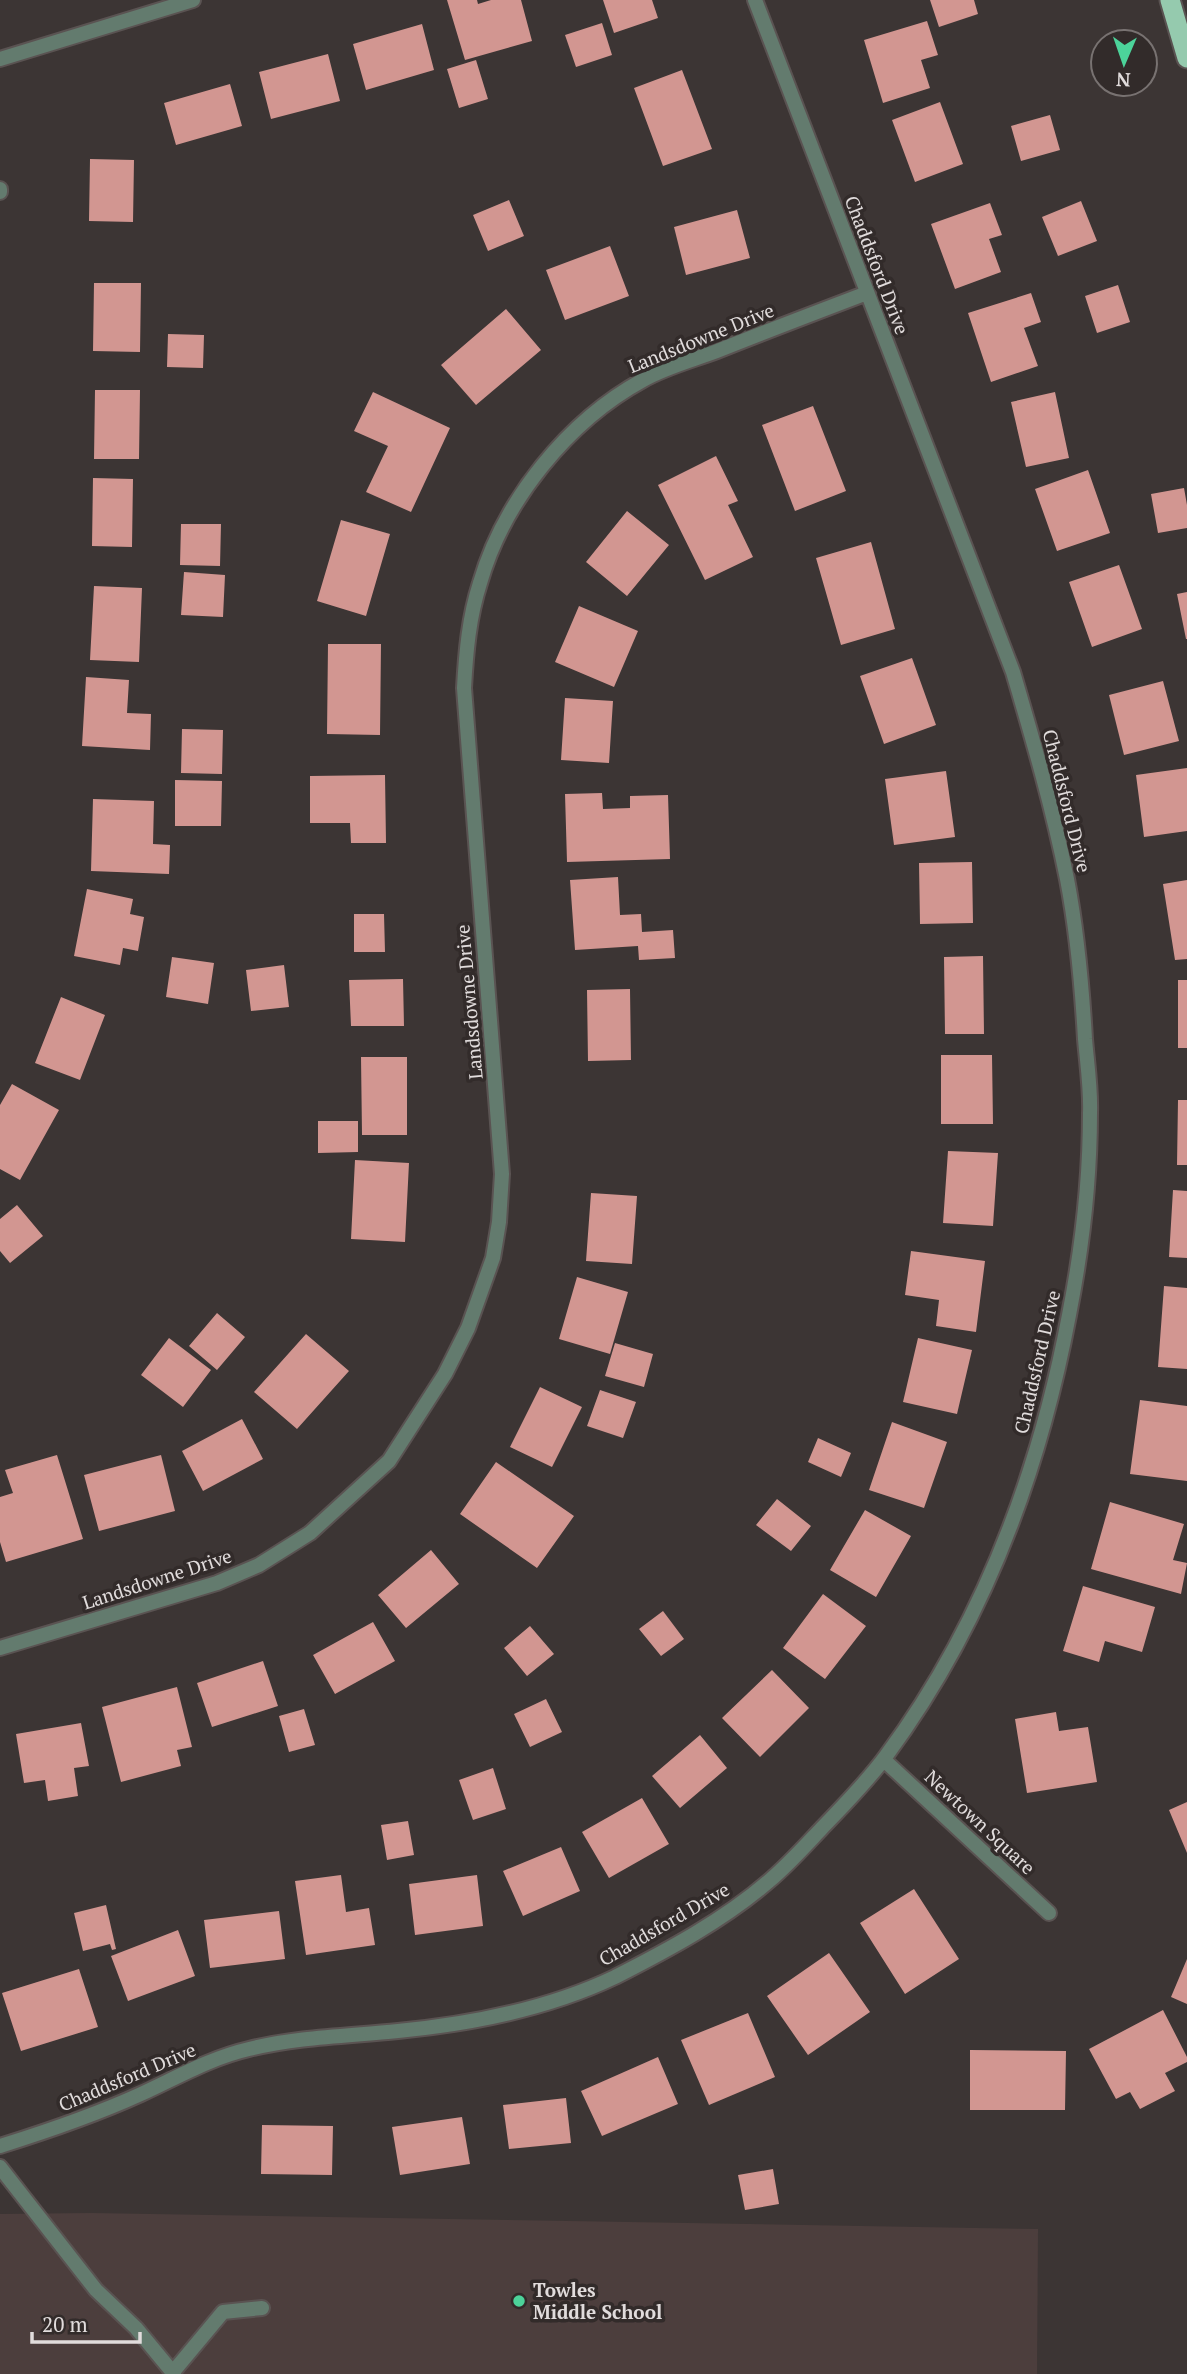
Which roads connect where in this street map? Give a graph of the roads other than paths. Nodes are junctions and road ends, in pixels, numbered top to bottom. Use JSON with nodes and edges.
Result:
{"nodes":[{"id":1,"x":193,"y":0,"type":"edge"},
{"id":2,"x":755,"y":0,"type":"edge"},
{"id":3,"x":1170,"y":0,"type":"edge"},
{"id":4,"x":1187,"y":58,"type":"edge"},
{"id":5,"x":0,"y":59,"type":"edge"},
{"id":6,"x":867,"y":293,"type":"junction"},
{"id":7,"x":0,"y":1648,"type":"edge"},
{"id":8,"x":884,"y":1760,"type":"junction"},
{"id":9,"x":1049,"y":1913,"type":"dead end"},
{"id":10,"x":0,"y":2146,"type":"edge"},
{"id":11,"x":0,"y":2167,"type":"edge"},
{"id":12,"x":262,"y":2308,"type":"dead end"},
{"id":13,"x":174,"y":2373,"type":"edge"}],
"edges":[{"from":1,"to":5,"type":"street"},
{"from":2,"to":6,"type":"street","name":"Chaddsford Drive"},
{"from":3,"to":4,"type":"highway"},
{"from":6,"to":7,"type":"street","name":"Landsdowne Drive"},
{"from":6,"to":8,"type":"street","name":"Chaddsford Drive"},
{"from":8,"to":9,"type":"street","name":"Newtown Square"},
{"from":8,"to":10,"type":"street","name":"Chaddsford Drive"},
{"from":11,"to":13,"type":"street"},
{"from":12,"to":13,"type":"street"}]}
